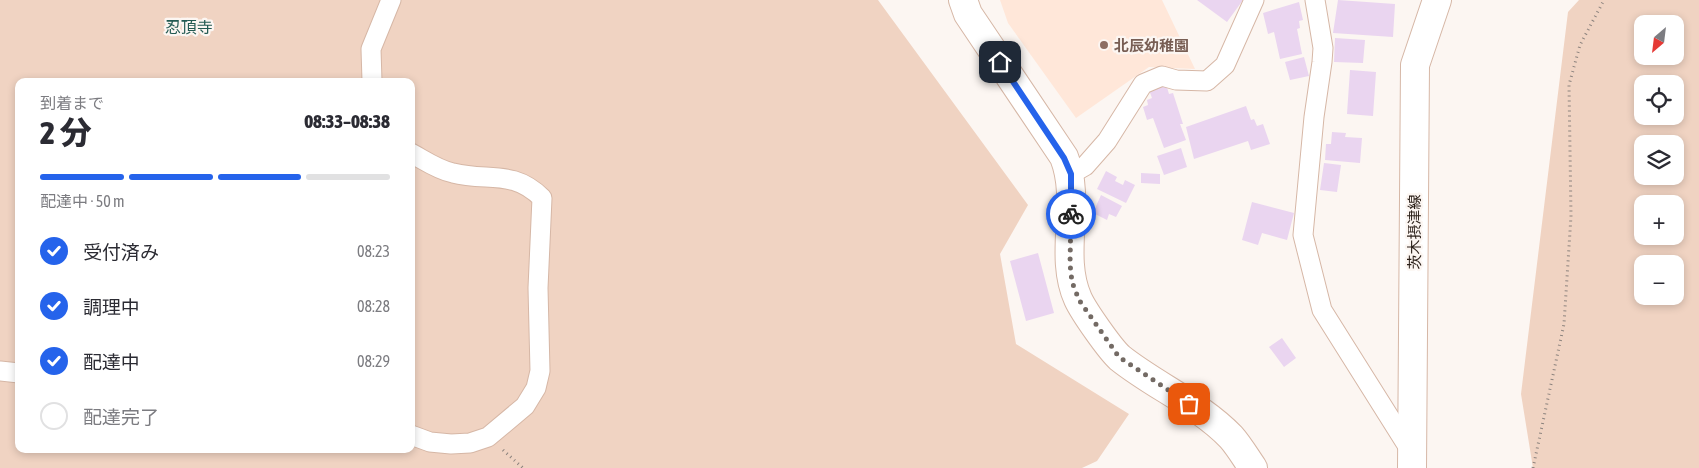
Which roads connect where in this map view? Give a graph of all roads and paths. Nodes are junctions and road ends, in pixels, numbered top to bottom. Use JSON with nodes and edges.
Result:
{"nodes":[{"id":1,"x":391,"y":0,"type":"edge"},
{"id":2,"x":963,"y":0,"type":"edge"},
{"id":3,"x":1254,"y":0,"type":"edge"},
{"id":4,"x":1315,"y":0,"type":"edge"},
{"id":5,"x":1437,"y":0,"type":"edge"},
{"id":6,"x":1604,"y":0,"type":"edge"},
{"id":7,"x":372,"y":78,"type":"edge"},
{"id":8,"x":415,"y":155,"type":"edge"},
{"id":9,"x":1071,"y":174,"type":"junction"},
{"id":10,"x":0,"y":371,"type":"edge"},
{"id":11,"x":15,"y":373,"type":"edge"},
{"id":12,"x":415,"y":436,"type":"edge"},
{"id":13,"x":1412,"y":460,"type":"edge"},
{"id":14,"x":1253,"y":468,"type":"edge"},
{"id":15,"x":1533,"y":468,"type":"edge"}],
"edges":[{"from":1,"to":7,"type":"street"},
{"from":2,"to":9,"type":"main road"},
{"from":3,"to":9,"type":"street"},
{"from":4,"to":13,"type":"street"},
{"from":5,"to":13,"type":"main road","name":"茨木摂津線"},
{"from":6,"to":15,"type":"path"},
{"from":8,"to":12,"type":"street"},
{"from":9,"to":14,"type":"main road"},
{"from":10,"to":11,"type":"street"}]}
